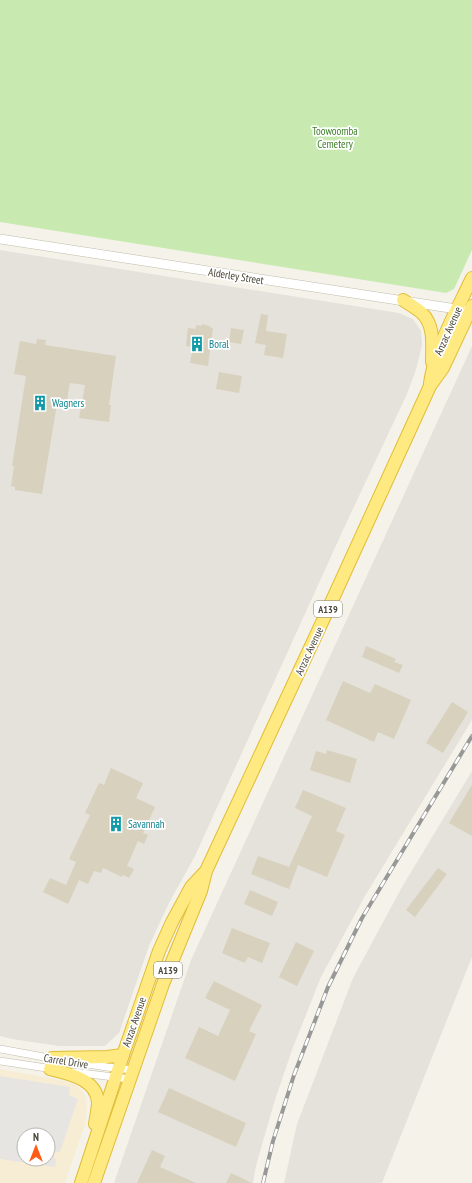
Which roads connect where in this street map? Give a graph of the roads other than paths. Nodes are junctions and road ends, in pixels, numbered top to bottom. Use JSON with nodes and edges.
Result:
{"nodes":[{"id":1,"x":0,"y":239,"type":"edge"},
{"id":2,"x":472,"y":278,"type":"edge"},
{"id":3,"x":403,"y":300,"type":"junction"},
{"id":4,"x":458,"y":309,"type":"junction"},
{"id":5,"x":471,"y":310,"type":"edge"},
{"id":6,"x":432,"y":370,"type":"junction"},
{"id":7,"x":430,"y":386,"type":"junction"},
{"id":8,"x":206,"y":871,"type":"junction"},
{"id":9,"x":0,"y":1050,"type":"edge"},
{"id":10,"x":123,"y":1055,"type":"junction"},
{"id":11,"x":0,"y":1061,"type":"edge"},
{"id":12,"x":51,"y":1064,"type":"junction"},
{"id":13,"x":117,"y":1073,"type":"junction"},
{"id":14,"x":132,"y":1074,"type":"junction"},
{"id":15,"x":93,"y":1147,"type":"junction"},
{"id":16,"x":81,"y":1183,"type":"edge"},
{"id":17,"x":94,"y":1183,"type":"edge"}],
"edges":[{"from":1,"to":3,"type":"street","name":"Alderley Street"},
{"from":2,"to":4,"type":"highway","name":"Anzac Avenue","number":"A139"},
{"from":3,"to":4,"type":"street","name":"Alderley Street"},
{"from":3,"to":6,"type":"highway"},
{"from":4,"to":5,"type":"street","name":"Alderley Street"},
{"from":4,"to":6,"type":"highway","name":"Anzac Avenue","number":"A139"},
{"from":5,"to":7,"type":"highway","name":"Anzac Avenue","number":"A139"},
{"from":6,"to":7,"type":"highway","name":"Anzac Avenue","number":"A139"},
{"from":7,"to":8,"type":"highway","name":"Anzac Avenue","number":"A139"},
{"from":8,"to":10,"type":"highway","name":"Anzac Avenue","number":"A139"},
{"from":8,"to":14,"type":"highway","name":"Anzac Avenue","number":"A139"},
{"from":9,"to":12,"type":"street","name":"Carrel Drive"},
{"from":10,"to":12,"type":"highway"},
{"from":10,"to":13,"type":"highway","name":"Anzac Avenue","number":"A139"},
{"from":11,"to":12,"type":"street","name":"Carrel Drive"},
{"from":12,"to":13,"type":"street","name":"Carrel Drive"},
{"from":12,"to":13,"type":"street","name":"Carrel Drive"},
{"from":12,"to":15,"type":"highway"},
{"from":13,"to":14,"type":"street","name":"Carrel Drive"},
{"from":13,"to":15,"type":"highway","name":"Anzac Avenue","number":"A139"},
{"from":14,"to":17,"type":"highway","name":"Anzac Avenue","number":"A139"},
{"from":15,"to":16,"type":"highway","name":"Anzac Avenue","number":"A139"}]}
